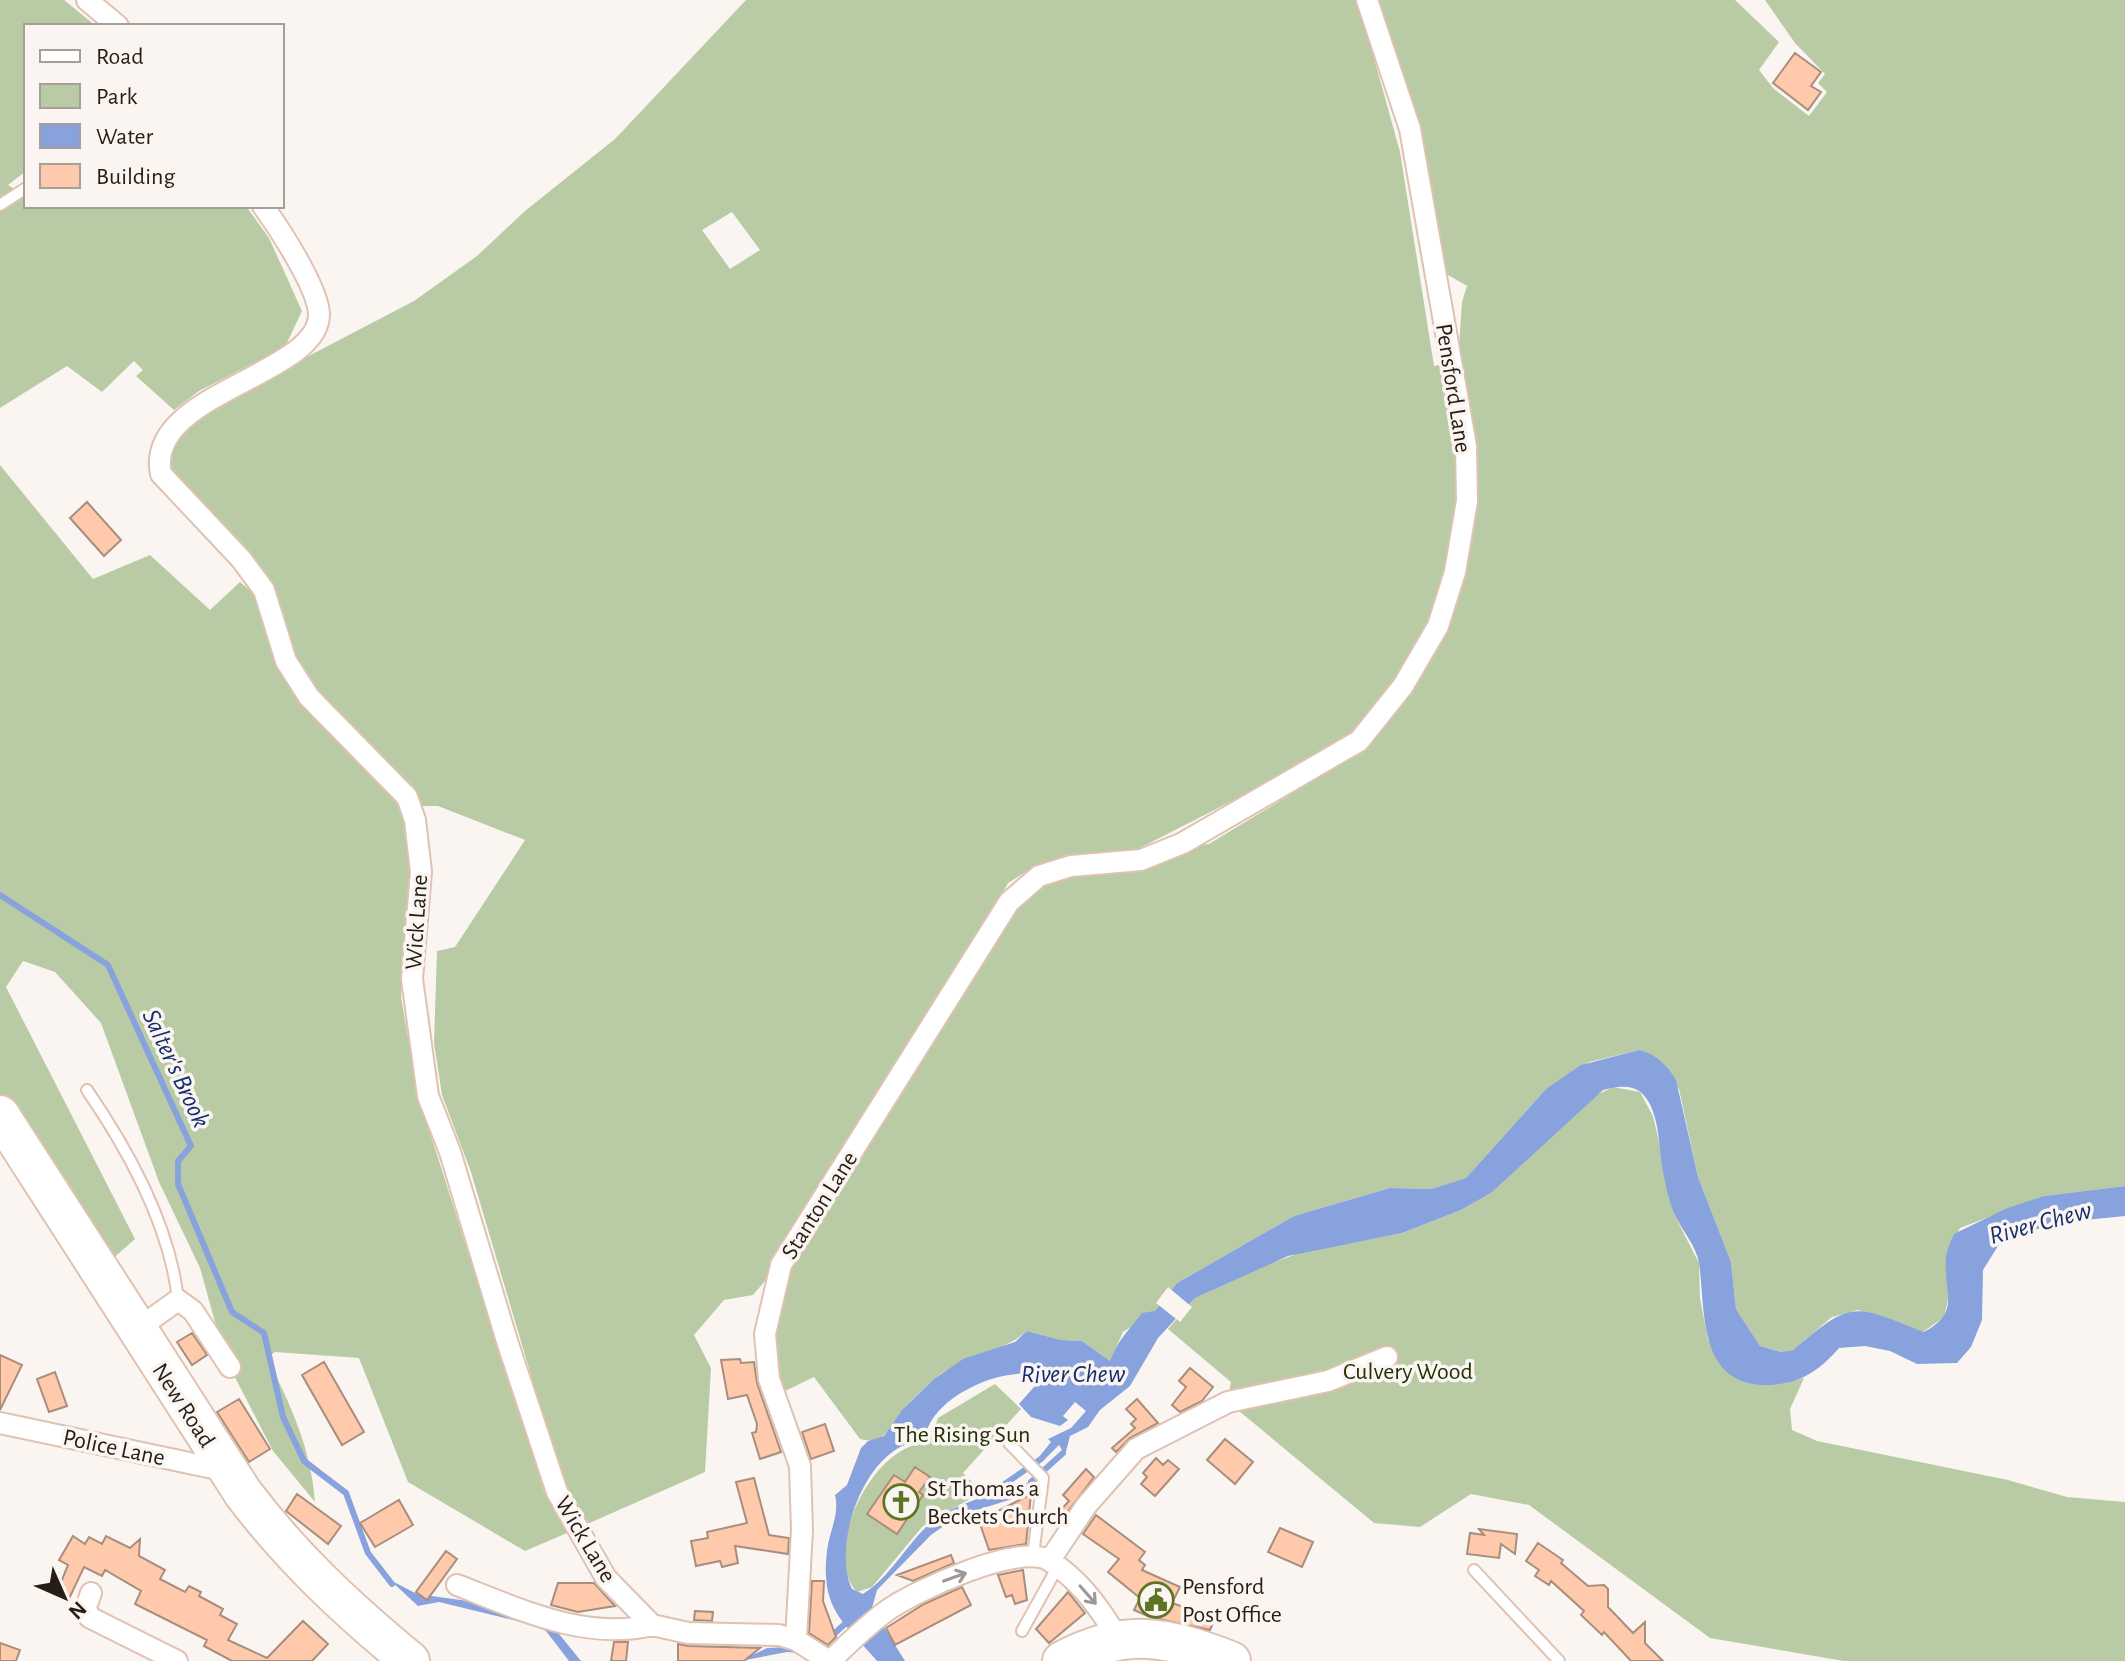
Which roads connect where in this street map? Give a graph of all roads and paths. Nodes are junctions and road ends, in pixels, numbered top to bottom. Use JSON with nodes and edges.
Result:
{"nodes":[{"id":1,"x":87,"y":0,"type":"edge"},
{"id":2,"x":1367,"y":0,"type":"edge"},
{"id":3,"x":116,"y":24,"type":"edge"},
{"id":4,"x":24,"y":189,"type":"edge"},
{"id":5,"x":0,"y":205,"type":"edge"},
{"id":6,"x":264,"y":208,"type":"edge"},
{"id":7,"x":978,"y":950,"type":"joint"},
{"id":8,"x":87,"y":1090,"type":"dead end"},
{"id":9,"x":0,"y":1115,"type":"edge"},
{"id":10,"x":178,"y":1300,"type":"junction"},
{"id":11,"x":136,"y":1330,"type":"junction"},
{"id":12,"x":1387,"y":1357,"type":"dead end"},
{"id":13,"x":230,"y":1367,"type":"dead end"},
{"id":14,"x":0,"y":1423,"type":"edge"},
{"id":15,"x":1009,"y":1443,"type":"dead end"},
{"id":16,"x":240,"y":1484,"type":"junction"},
{"id":17,"x":1047,"y":1561,"type":"junction"},
{"id":18,"x":1474,"y":1570,"type":"dead end"},
{"id":19,"x":457,"y":1585,"type":"dead end"},
{"id":20,"x":91,"y":1593,"type":"dead end"},
{"id":21,"x":652,"y":1625,"type":"junction"},
{"id":22,"x":1022,"y":1631,"type":"dead end"},
{"id":23,"x":1118,"y":1639,"type":"junction"},
{"id":24,"x":796,"y":1640,"type":"junction"},
{"id":25,"x":177,"y":1661,"type":"edge"},
{"id":26,"x":410,"y":1661,"type":"edge"},
{"id":27,"x":830,"y":1661,"type":"edge"},
{"id":28,"x":1062,"y":1661,"type":"edge"},
{"id":29,"x":1231,"y":1661,"type":"edge"},
{"id":30,"x":1559,"y":1661,"type":"edge"}],
"edges":[{"from":1,"to":3,"type":"street"},
{"from":2,"to":7,"type":"street","name":"Pensford Lane"},
{"from":4,"to":5,"type":"lane"},
{"from":6,"to":21,"type":"street","name":"Wick Lane"},
{"from":7,"to":24,"type":"street","name":"Stanton Lane"},
{"from":8,"to":10,"type":"lane"},
{"from":9,"to":11,"type":"highway","name":"New Road"},
{"from":10,"to":11,"type":"street"},
{"from":10,"to":13,"type":"street"},
{"from":11,"to":16,"type":"highway","name":"New Road"},
{"from":12,"to":17,"type":"street"},
{"from":14,"to":16,"type":"street","name":"Police Lane"},
{"from":15,"to":17,"type":"lane"},
{"from":16,"to":26,"type":"highway","name":"New Road"},
{"from":17,"to":22,"type":"lane"},
{"from":17,"to":23,"type":"street","one_way":true},
{"from":27,"to":17,"type":"street","one_way":true},
{"from":18,"to":30,"type":"lane"},
{"from":19,"to":21,"type":"street"},
{"from":20,"to":25,"type":"street"},
{"from":21,"to":24,"type":"street"},
{"from":23,"to":28,"type":"highway"},
{"from":23,"to":29,"type":"highway"},
{"from":24,"to":27,"type":"street"}]}
